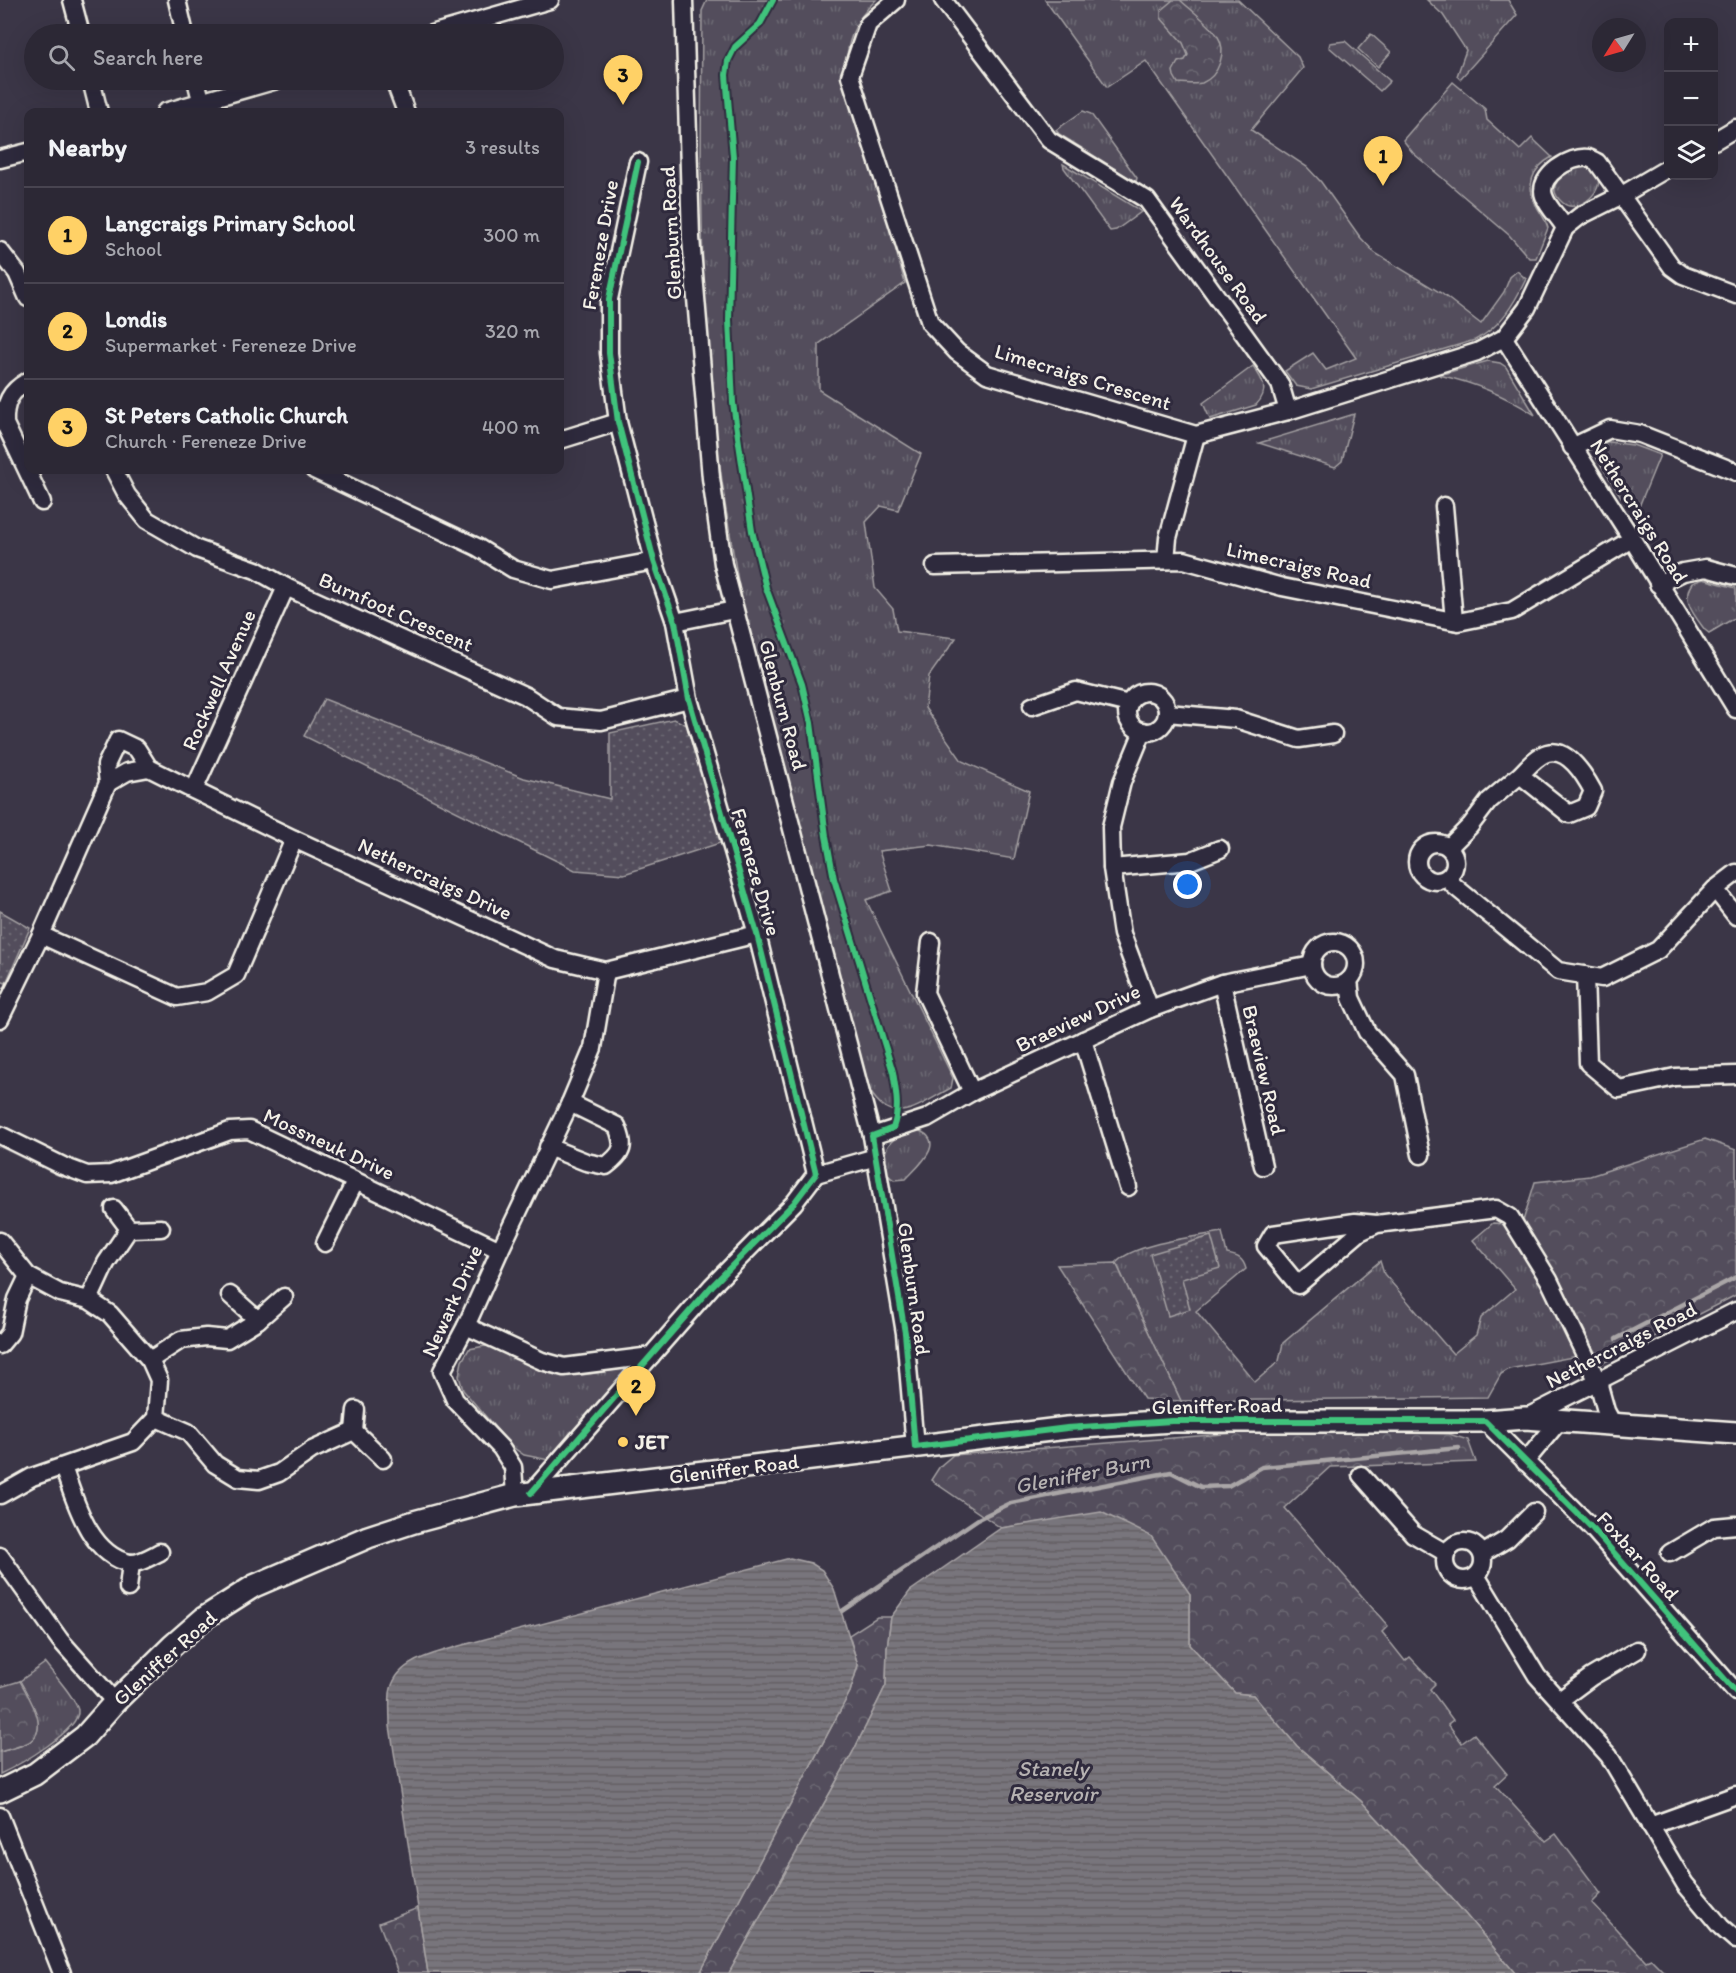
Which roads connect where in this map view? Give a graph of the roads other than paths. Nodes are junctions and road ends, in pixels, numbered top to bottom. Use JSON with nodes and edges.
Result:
{"nodes":[{"id":1,"x":72,"y":0,"type":"edge"},
{"id":2,"x":177,"y":0,"type":"edge"},
{"id":3,"x":550,"y":0,"type":"edge"},
{"id":4,"x":684,"y":0,"type":"edge"},
{"id":5,"x":896,"y":0,"type":"edge"},
{"id":6,"x":943,"y":0,"type":"edge"},
{"id":7,"x":78,"y":24,"type":"edge"},
{"id":8,"x":183,"y":24,"type":"edge"},
{"id":9,"x":466,"y":24,"type":"edge"},
{"id":10,"x":94,"y":90,"type":"edge"},
{"id":11,"x":199,"y":90,"type":"edge"},
{"id":12,"x":250,"y":90,"type":"edge"},
{"id":13,"x":398,"y":90,"type":"edge"},
{"id":14,"x":203,"y":107,"type":"edge"},
{"id":15,"x":98,"y":108,"type":"edge"},
{"id":16,"x":404,"y":108,"type":"edge"},
{"id":17,"x":1736,"y":128,"type":"edge"},
{"id":18,"x":1718,"y":138,"type":"edge"},
{"id":19,"x":24,"y":153,"type":"edge"},
{"id":20,"x":0,"y":159,"type":"edge"},
{"id":21,"x":638,"y":162,"type":"dead end"},
{"id":22,"x":1664,"y":170,"type":"edge"},
{"id":23,"x":1622,"y":195,"type":"junction"},
{"id":24,"x":1565,"y":228,"type":"junction"},
{"id":25,"x":0,"y":251,"type":"edge"},
{"id":26,"x":24,"y":289,"type":"edge"},
{"id":27,"x":1736,"y":296,"type":"edge"},
{"id":28,"x":1503,"y":338,"type":"junction"},
{"id":29,"x":24,"y":384,"type":"edge"},
{"id":30,"x":1288,"y":411,"type":"junction"},
{"id":31,"x":618,"y":422,"type":"junction"},
{"id":32,"x":1196,"y":435,"type":"junction"},
{"id":33,"x":564,"y":439,"type":"edge"},
{"id":34,"x":1572,"y":447,"type":"junction"},
{"id":35,"x":24,"y":463,"type":"edge"},
{"id":36,"x":1736,"y":472,"type":"edge"},
{"id":37,"x":29,"y":474,"type":"edge"},
{"id":38,"x":116,"y":474,"type":"edge"},
{"id":39,"x":322,"y":474,"type":"edge"},
{"id":40,"x":42,"y":502,"type":"dead end"},
{"id":41,"x":1444,"y":506,"type":"dead end"},
{"id":42,"x":1632,"y":539,"type":"junction"},
{"id":43,"x":1166,"y":560,"type":"junction"},
{"id":44,"x":654,"y":561,"type":"junction"},
{"id":45,"x":935,"y":566,"type":"dead end"},
{"id":46,"x":1736,"y":576,"type":"edge"},
{"id":47,"x":1658,"y":584,"type":"junction"},
{"id":48,"x":286,"y":587,"type":"junction"},
{"id":49,"x":734,"y":610,"type":"junction"},
{"id":50,"x":1454,"y":621,"type":"junction"},
{"id":51,"x":675,"y":622,"type":"junction"},
{"id":52,"x":690,"y":699,"type":"junction"},
{"id":53,"x":1129,"y":704,"type":"junction"},
{"id":54,"x":1032,"y":706,"type":"dead end"},
{"id":55,"x":1736,"y":709,"type":"edge"},
{"id":56,"x":1167,"y":713,"type":"junction"},
{"id":57,"x":1143,"y":731,"type":"junction"},
{"id":58,"x":1333,"y":734,"type":"dead end"},
{"id":59,"x":148,"y":768,"type":"junction"},
{"id":60,"x":1520,"y":775,"type":"dead end"},
{"id":61,"x":108,"y":783,"type":"junction"},
{"id":62,"x":194,"y":790,"type":"junction"},
{"id":63,"x":294,"y":839,"type":"junction"},
{"id":64,"x":1449,"y":847,"type":"junction"},
{"id":65,"x":1220,"y":849,"type":"dead end"},
{"id":66,"x":1112,"y":868,"type":"junction"},
{"id":67,"x":1736,"y":873,"type":"edge"},
{"id":68,"x":1449,"y":877,"type":"junction"},
{"id":69,"x":1715,"y":889,"type":"junction"},
{"id":70,"x":1736,"y":916,"type":"edge"},
{"id":71,"x":757,"y":934,"type":"junction"},
{"id":72,"x":42,"y":935,"type":"junction"},
{"id":73,"x":931,"y":942,"type":"dead end"},
{"id":74,"x":1312,"y":965,"type":"junction"},
{"id":75,"x":606,"y":971,"type":"junction"},
{"id":76,"x":1585,"y":975,"type":"junction"},
{"id":77,"x":1349,"y":980,"type":"junction"},
{"id":78,"x":1222,"y":983,"type":"junction"},
{"id":79,"x":1150,"y":1008,"type":"junction"},
{"id":80,"x":0,"y":1019,"type":"edge"},
{"id":81,"x":1083,"y":1040,"type":"junction"},
{"id":82,"x":1736,"y":1076,"type":"edge"},
{"id":83,"x":972,"y":1092,"type":"junction"},
{"id":84,"x":570,"y":1103,"type":"junction"},
{"id":85,"x":0,"y":1136,"type":"edge"},
{"id":86,"x":872,"y":1136,"type":"junction"},
{"id":87,"x":548,"y":1147,"type":"junction"},
{"id":88,"x":1421,"y":1155,"type":"dead end"},
{"id":89,"x":876,"y":1157,"type":"junction"},
{"id":90,"x":1263,"y":1166,"type":"dead end"},
{"id":91,"x":816,"y":1174,"type":"junction"},
{"id":92,"x":355,"y":1182,"type":"junction"},
{"id":93,"x":1128,"y":1186,"type":"dead end"},
{"id":94,"x":114,"y":1209,"type":"dead end"},
{"id":95,"x":1377,"y":1224,"type":"junction"},
{"id":96,"x":162,"y":1228,"type":"dead end"},
{"id":97,"x":129,"y":1229,"type":"junction"},
{"id":98,"x":0,"y":1241,"type":"edge"},
{"id":99,"x":324,"y":1243,"type":"dead end"},
{"id":100,"x":500,"y":1250,"type":"junction"},
{"id":101,"x":28,"y":1276,"type":"junction"},
{"id":102,"x":230,"y":1295,"type":"dead end"},
{"id":103,"x":284,"y":1297,"type":"dead end"},
{"id":104,"x":89,"y":1300,"type":"junction"},
{"id":105,"x":1736,"y":1311,"type":"edge"},
{"id":106,"x":258,"y":1320,"type":"junction"},
{"id":107,"x":466,"y":1326,"type":"junction"},
{"id":108,"x":0,"y":1346,"type":"edge"},
{"id":109,"x":651,"y":1356,"type":"junction"},
{"id":110,"x":150,"y":1360,"type":"junction"},
{"id":111,"x":1598,"y":1382,"type":"junction"},
{"id":112,"x":356,"y":1410,"type":"dead end"},
{"id":113,"x":156,"y":1418,"type":"junction"},
{"id":114,"x":1525,"y":1418,"type":"junction"},
{"id":115,"x":1560,"y":1420,"type":"junction"},
{"id":116,"x":1485,"y":1421,"type":"junction"},
{"id":117,"x":1613,"y":1424,"type":"junction"},
{"id":118,"x":354,"y":1431,"type":"junction"},
{"id":119,"x":1736,"y":1432,"type":"edge"},
{"id":120,"x":915,"y":1447,"type":"junction"},
{"id":121,"x":383,"y":1459,"type":"dead end"},
{"id":122,"x":1525,"y":1462,"type":"junction"},
{"id":123,"x":63,"y":1467,"type":"junction"},
{"id":124,"x":1362,"y":1474,"type":"dead end"},
{"id":125,"x":523,"y":1494,"type":"junction"},
{"id":126,"x":0,"y":1495,"type":"edge"},
{"id":127,"x":1534,"y":1512,"type":"dead end"},
{"id":128,"x":1736,"y":1525,"type":"edge"},
{"id":129,"x":160,"y":1552,"type":"dead end"},
{"id":130,"x":1446,"y":1553,"type":"junction"},
{"id":131,"x":1482,"y":1554,"type":"junction"},
{"id":132,"x":1670,"y":1554,"type":"dead end"},
{"id":133,"x":0,"y":1556,"type":"edge"},
{"id":134,"x":131,"y":1563,"type":"junction"},
{"id":135,"x":1477,"y":1576,"type":"junction"},
{"id":136,"x":128,"y":1588,"type":"dead end"},
{"id":137,"x":1637,"y":1650,"type":"dead end"},
{"id":138,"x":1736,"y":1692,"type":"edge"},
{"id":139,"x":1560,"y":1700,"type":"junction"},
{"id":140,"x":115,"y":1702,"type":"junction"},
{"id":141,"x":0,"y":1791,"type":"edge"},
{"id":142,"x":1736,"y":1795,"type":"edge"},
{"id":143,"x":0,"y":1816,"type":"edge"},
{"id":144,"x":1650,"y":1826,"type":"junction"},
{"id":145,"x":1736,"y":1940,"type":"edge"},
{"id":146,"x":62,"y":1973,"type":"edge"}],
"edges":[{"from":1,"to":7,"type":"street"},
{"from":2,"to":8,"type":"street"},
{"from":3,"to":9,"type":"street"},
{"from":4,"to":49,"type":"street","name":"Glenburn Road"},
{"from":5,"to":32,"type":"street","name":"Limecraigs Crescent"},
{"from":6,"to":30,"type":"street","name":"Wardhouse Road"},
{"from":10,"to":15,"type":"street"},
{"from":11,"to":14,"type":"street"},
{"from":12,"to":14,"type":"street"},
{"from":13,"to":16,"type":"street"},
{"from":17,"to":18,"type":"street"},
{"from":19,"to":20,"type":"street"},
{"from":21,"to":31,"type":"street","name":"Fereneze Drive"},
{"from":22,"to":23,"type":"street"},
{"from":23,"to":24,"type":"street"},
{"from":23,"to":24,"type":"street"},
{"from":23,"to":27,"type":"street"},
{"from":24,"to":28,"type":"street"},
{"from":25,"to":26,"type":"street"},
{"from":28,"to":30,"type":"street"},
{"from":28,"to":34,"type":"street","name":"Nethercraigs Road"},
{"from":29,"to":35,"type":"street"},
{"from":30,"to":32,"type":"street"},
{"from":31,"to":33,"type":"street"},
{"from":31,"to":44,"type":"street","name":"Fereneze Drive"},
{"from":32,"to":43,"type":"street"},
{"from":34,"to":36,"type":"street"},
{"from":34,"to":42,"type":"street","name":"Nethercraigs Road"},
{"from":37,"to":40,"type":"street"},
{"from":38,"to":48,"type":"street","name":"Burnfoot Crescent"},
{"from":39,"to":44,"type":"street"},
{"from":41,"to":50,"type":"street"},
{"from":42,"to":47,"type":"street","name":"Nethercraigs Road"},
{"from":42,"to":50,"type":"street","name":"Limecraigs Road"},
{"from":43,"to":45,"type":"street","name":"Limecraigs Road"},
{"from":43,"to":50,"type":"street","name":"Limecraigs Road"},
{"from":44,"to":51,"type":"street","name":"Fereneze Drive"},
{"from":46,"to":47,"type":"street"},
{"from":47,"to":55,"type":"street","name":"Nethercraigs Road"},
{"from":48,"to":52,"type":"street","name":"Burnfoot Crescent"},
{"from":48,"to":62,"type":"street","name":"Rockwell Avenue"},
{"from":49,"to":51,"type":"street"},
{"from":49,"to":86,"type":"street","name":"Glenburn Road"},
{"from":51,"to":52,"type":"street","name":"Fereneze Drive"},
{"from":52,"to":71,"type":"street","name":"Fereneze Drive"},
{"from":53,"to":54,"type":"street"},
{"from":53,"to":56,"type":"street"},
{"from":53,"to":57,"type":"street"},
{"from":56,"to":57,"type":"street"},
{"from":56,"to":58,"type":"street"},
{"from":57,"to":66,"type":"street"},
{"from":59,"to":61,"type":"street"},
{"from":59,"to":61,"type":"street","name":"Nethercraigs Drive"},
{"from":59,"to":62,"type":"street","name":"Nethercraigs Drive"},
{"from":60,"to":64,"type":"street"},
{"from":61,"to":72,"type":"street"},
{"from":62,"to":63,"type":"street","name":"Nethercraigs Drive"},
{"from":63,"to":72,"type":"street"},
{"from":63,"to":75,"type":"street","name":"Nethercraigs Drive"},
{"from":64,"to":68,"type":"street"},
{"from":64,"to":68,"type":"street"},
{"from":65,"to":66,"type":"street"},
{"from":66,"to":79,"type":"street"},
{"from":67,"to":69,"type":"street"},
{"from":68,"to":76,"type":"street"},
{"from":69,"to":70,"type":"street"},
{"from":69,"to":76,"type":"street"},
{"from":71,"to":75,"type":"street","name":"Nethercraigs Drive"},
{"from":71,"to":91,"type":"street","name":"Fereneze Drive"},
{"from":72,"to":80,"type":"street"},
{"from":73,"to":83,"type":"street"},
{"from":74,"to":77,"type":"street"},
{"from":74,"to":77,"type":"street"},
{"from":74,"to":78,"type":"street","name":"Braeview Drive"},
{"from":75,"to":84,"type":"street","name":"Newark Drive"},
{"from":76,"to":82,"type":"street"},
{"from":77,"to":88,"type":"street"},
{"from":78,"to":79,"type":"street","name":"Braeview Drive"},
{"from":78,"to":90,"type":"street","name":"Braeview Road"},
{"from":79,"to":81,"type":"street","name":"Braeview Drive"},
{"from":81,"to":83,"type":"street","name":"Braeview Drive"},
{"from":81,"to":93,"type":"street"},
{"from":83,"to":86,"type":"street","name":"Braeview Drive"},
{"from":84,"to":87,"type":"street","name":"Newark Drive"},
{"from":84,"to":87,"type":"street"},
{"from":85,"to":92,"type":"street","name":"Mossneuk Drive"},
{"from":86,"to":89,"type":"street","name":"Glenburn Road"},
{"from":87,"to":100,"type":"street","name":"Newark Drive"},
{"from":89,"to":91,"type":"street"},
{"from":89,"to":120,"type":"street","name":"Glenburn Road"},
{"from":91,"to":109,"type":"street"},
{"from":92,"to":99,"type":"street"},
{"from":92,"to":100,"type":"street","name":"Mossneuk Drive"},
{"from":94,"to":97,"type":"street"},
{"from":95,"to":95,"type":"street"},
{"from":95,"to":111,"type":"street"},
{"from":96,"to":97,"type":"street"},
{"from":97,"to":104,"type":"street"},
{"from":98,"to":101,"type":"street"},
{"from":100,"to":107,"type":"street","name":"Newark Drive"},
{"from":101,"to":104,"type":"street"},
{"from":101,"to":108,"type":"street"},
{"from":102,"to":106,"type":"street"},
{"from":103,"to":106,"type":"street"},
{"from":104,"to":110,"type":"street"},
{"from":105,"to":111,"type":"street","name":"Nethercraigs Road"},
{"from":106,"to":110,"type":"street"},
{"from":107,"to":109,"type":"street"},
{"from":107,"to":125,"type":"street","name":"Newark Drive"},
{"from":109,"to":125,"type":"street"},
{"from":110,"to":113,"type":"street"},
{"from":111,"to":114,"type":"street","name":"Nethercraigs Road"},
{"from":111,"to":117,"type":"street"},
{"from":112,"to":118,"type":"street"},
{"from":113,"to":118,"type":"street"},
{"from":113,"to":123,"type":"street"},
{"from":114,"to":115,"type":"main road","name":"Gleniffer Road"},
{"from":114,"to":116,"type":"main road","name":"Gleniffer Road"},
{"from":115,"to":117,"type":"main road","name":"Gleniffer Road"},
{"from":115,"to":122,"type":"street"},
{"from":116,"to":120,"type":"main road","name":"Gleniffer Road"},
{"from":116,"to":122,"type":"street","name":"Foxbar Road"},
{"from":117,"to":119,"type":"main road","name":"Gleniffer Road"},
{"from":118,"to":121,"type":"street"},
{"from":120,"to":125,"type":"main road","name":"Gleniffer Road"},
{"from":122,"to":138,"type":"street","name":"Foxbar Road"},
{"from":123,"to":126,"type":"street"},
{"from":123,"to":134,"type":"street"},
{"from":124,"to":130,"type":"street"},
{"from":125,"to":140,"type":"main road","name":"Gleniffer Road"},
{"from":127,"to":131,"type":"street"},
{"from":128,"to":132,"type":"street"},
{"from":129,"to":134,"type":"street"},
{"from":130,"to":131,"type":"street"},
{"from":130,"to":135,"type":"street"},
{"from":131,"to":135,"type":"street"},
{"from":133,"to":140,"type":"street"},
{"from":134,"to":136,"type":"street"},
{"from":135,"to":139,"type":"street"},
{"from":137,"to":139,"type":"street"},
{"from":139,"to":144,"type":"street"},
{"from":140,"to":141,"type":"main road","name":"Gleniffer Road"},
{"from":142,"to":144,"type":"street"},
{"from":143,"to":146,"type":"street"},
{"from":144,"to":145,"type":"street"}]}
